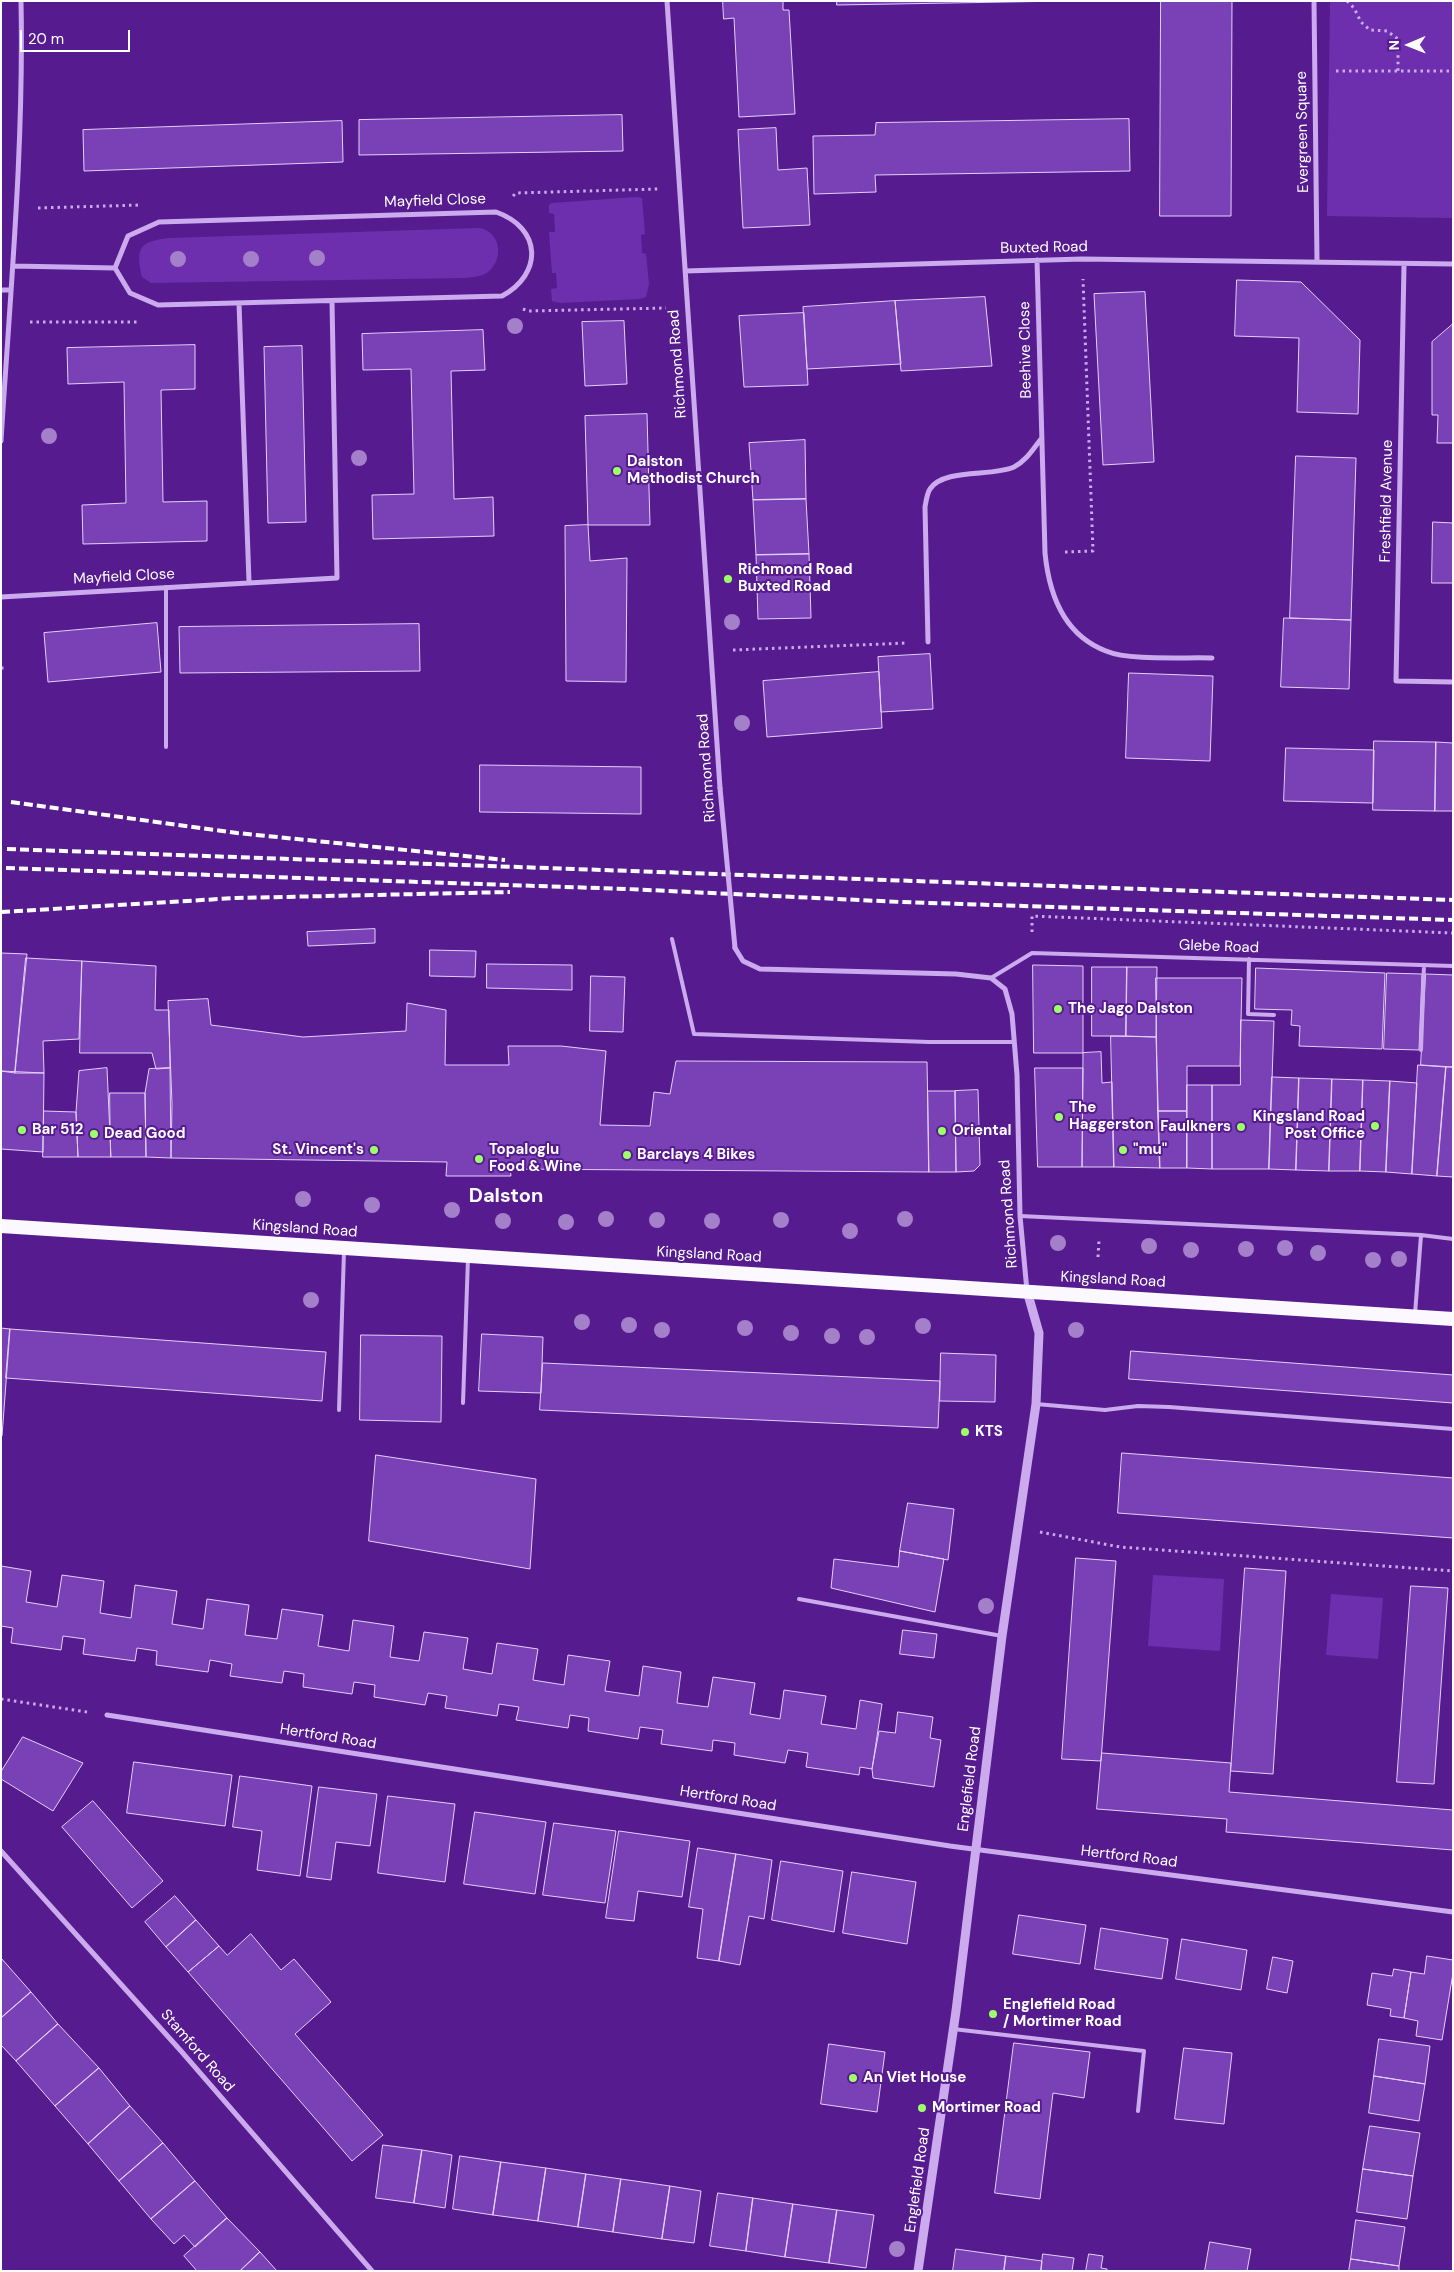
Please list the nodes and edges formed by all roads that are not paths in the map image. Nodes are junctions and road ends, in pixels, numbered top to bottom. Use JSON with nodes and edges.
{"nodes":[{"id":1,"x":21,"y":1,"type":"edge"},
{"id":2,"x":666,"y":1,"type":"edge"},
{"id":3,"x":1314,"y":1,"type":"edge"},
{"id":4,"x":1037,"y":260,"type":"junction"},
{"id":5,"x":1317,"y":262,"type":"junction"},
{"id":6,"x":1453,"y":264,"type":"edge"},
{"id":7,"x":1404,"y":265,"type":"junction"},
{"id":8,"x":12,"y":266,"type":"junction"},
{"id":9,"x":116,"y":268,"type":"junction"},
{"id":10,"x":685,"y":271,"type":"junction"},
{"id":11,"x":1,"y":290,"type":"edge"},
{"id":12,"x":11,"y":290,"type":"junction"},
{"id":13,"x":332,"y":301,"type":"junction"},
{"id":14,"x":239,"y":303,"type":"junction"},
{"id":15,"x":1041,"y":439,"type":"junction"},
{"id":16,"x":1,"y":441,"type":"edge"},
{"id":17,"x":249,"y":582,"type":"junction"},
{"id":18,"x":166,"y":587,"type":"junction"},
{"id":19,"x":1,"y":597,"type":"edge"},
{"id":20,"x":928,"y":642,"type":"road end"},
{"id":21,"x":1212,"y":658,"type":"dead end"},
{"id":22,"x":1453,"y":682,"type":"edge"},
{"id":23,"x":166,"y":747,"type":"dead end"},
{"id":24,"x":672,"y":939,"type":"dead end"},
{"id":25,"x":1249,"y":959,"type":"junction"},
{"id":26,"x":1424,"y":965,"type":"junction"},
{"id":27,"x":1453,"y":966,"type":"edge"},
{"id":28,"x":991,"y":978,"type":"junction"},
{"id":29,"x":1274,"y":1015,"type":"dead end"},
{"id":30,"x":1014,"y":1042,"type":"junction"},
{"id":31,"x":1421,"y":1050,"type":"dead end"},
{"id":32,"x":1020,"y":1216,"type":"junction"},
{"id":33,"x":1,"y":1226,"type":"edge"},
{"id":34,"x":1421,"y":1235,"type":"junction"},
{"id":35,"x":1453,"y":1239,"type":"edge"},
{"id":36,"x":344,"y":1248,"type":"junction"},
{"id":37,"x":468,"y":1256,"type":"junction"},
{"id":38,"x":1027,"y":1291,"type":"junction"},
{"id":39,"x":1415,"y":1316,"type":"junction"},
{"id":40,"x":1453,"y":1318,"type":"edge"},
{"id":41,"x":463,"y":1403,"type":"dead end"},
{"id":42,"x":1036,"y":1404,"type":"junction"},
{"id":43,"x":339,"y":1410,"type":"dead end"},
{"id":44,"x":1453,"y":1428,"type":"edge"},
{"id":45,"x":799,"y":1599,"type":"dead end"},
{"id":46,"x":1002,"y":1636,"type":"junction"},
{"id":47,"x":107,"y":1715,"type":"road end"},
{"id":48,"x":975,"y":1850,"type":"junction"},
{"id":49,"x":1,"y":1851,"type":"edge"},
{"id":50,"x":1453,"y":1912,"type":"edge"},
{"id":51,"x":953,"y":2029,"type":"junction"},
{"id":52,"x":1138,"y":2111,"type":"dead end"},
{"id":53,"x":372,"y":2271,"type":"edge"},
{"id":54,"x":918,"y":2271,"type":"edge"}],
"edges":[{"from":1,"to":8,"type":"street"},
{"from":2,"to":10,"type":"street","name":"Richmond Road"},
{"from":3,"to":5,"type":"street","name":"Evergreen Square"},
{"from":4,"to":5,"type":"street","name":"Buxted Road"},
{"from":4,"to":10,"type":"street","name":"Buxted Road"},
{"from":4,"to":15,"type":"street","name":"Beehive Close"},
{"from":5,"to":7,"type":"street","name":"Buxted Road"},
{"from":6,"to":7,"type":"street","name":"Buxted Road"},
{"from":7,"to":22,"type":"street","name":"Freshfield Avenue"},
{"from":8,"to":9,"type":"street"},
{"from":8,"to":12,"type":"street"},
{"from":9,"to":13,"type":"street","name":"Mayfield Close"},
{"from":9,"to":14,"type":"street"},
{"from":10,"to":28,"type":"street","name":"Richmond Road","bridge":true},
{"from":11,"to":12,"type":"street"},
{"from":12,"to":16,"type":"street"},
{"from":13,"to":14,"type":"street"},
{"from":13,"to":17,"type":"street","name":"Mayfield Close"},
{"from":14,"to":17,"type":"street"},
{"from":15,"to":20,"type":"street"},
{"from":15,"to":21,"type":"street","name":"Beehive Close"},
{"from":17,"to":18,"type":"street","name":"Mayfield Close"},
{"from":18,"to":19,"type":"street","name":"Mayfield Close"},
{"from":18,"to":23,"type":"lane"},
{"from":24,"to":30,"type":"lane"},
{"from":25,"to":26,"type":"lane","name":"Glebe Road"},
{"from":25,"to":28,"type":"lane","name":"Glebe Road"},
{"from":25,"to":29,"type":"lane"},
{"from":26,"to":27,"type":"lane","name":"Glebe Road"},
{"from":26,"to":31,"type":"lane"},
{"from":28,"to":30,"type":"street","name":"Richmond Road"},
{"from":30,"to":32,"type":"street","name":"Richmond Road"},
{"from":32,"to":34,"type":"lane"},
{"from":32,"to":38,"type":"street","name":"Richmond Road"},
{"from":33,"to":36,"type":"highway","name":"Kingsland Road"},
{"from":34,"to":35,"type":"lane"},
{"from":34,"to":39,"type":"lane"},
{"from":36,"to":37,"type":"highway","name":"Kingsland Road"},
{"from":36,"to":43,"type":"lane"},
{"from":37,"to":38,"type":"highway","name":"Kingsland Road"},
{"from":37,"to":41,"type":"lane"},
{"from":38,"to":39,"type":"highway","name":"Kingsland Road"},
{"from":38,"to":42,"type":"street","name":"Englefield Road"},
{"from":39,"to":40,"type":"highway","name":"Kingsland Road"},
{"from":42,"to":44,"type":"lane"},
{"from":42,"to":46,"type":"street","name":"Englefield Road"},
{"from":45,"to":46,"type":"lane"},
{"from":46,"to":48,"type":"street","name":"Englefield Road"},
{"from":47,"to":48,"type":"street","name":"Hertford Road"},
{"from":48,"to":50,"type":"street","name":"Hertford Road"},
{"from":48,"to":51,"type":"street","name":"Englefield Road"},
{"from":49,"to":53,"type":"street","name":"Stamford Road"},
{"from":51,"to":52,"type":"lane"},
{"from":51,"to":54,"type":"street","name":"Englefield Road"}]}
